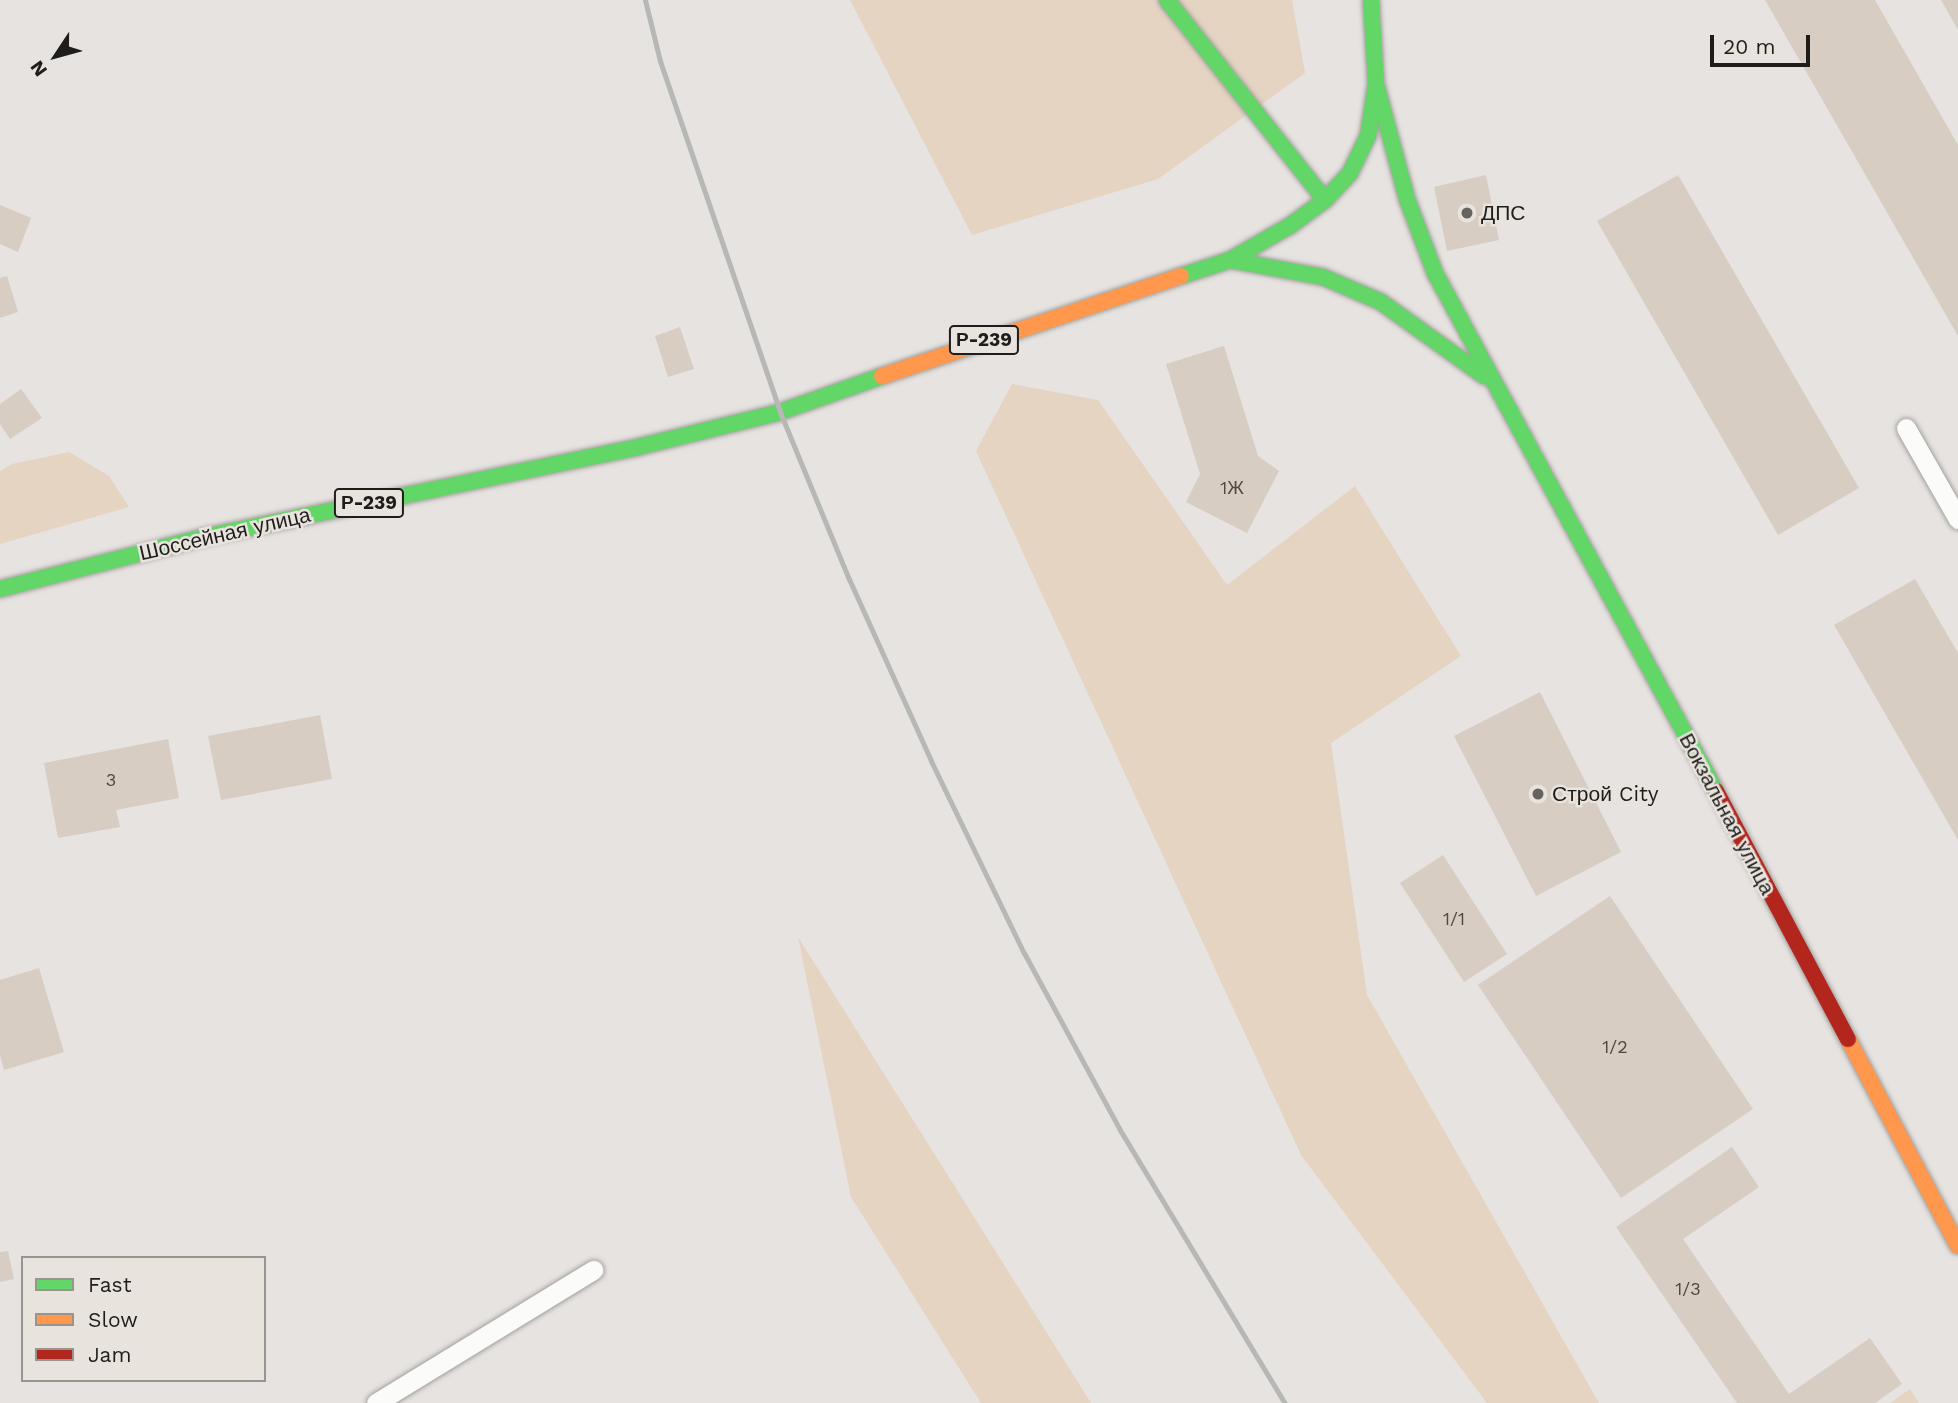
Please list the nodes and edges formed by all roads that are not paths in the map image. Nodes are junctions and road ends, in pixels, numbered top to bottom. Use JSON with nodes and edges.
{"nodes":[{"id":1,"x":1167,"y":0,"type":"edge"},
{"id":2,"x":1371,"y":0,"type":"edge"},
{"id":3,"x":1376,"y":84,"type":"junction"},
{"id":4,"x":1325,"y":200,"type":"junction"},
{"id":5,"x":1230,"y":260,"type":"junction"},
{"id":6,"x":1494,"y":383,"type":"junction"},
{"id":7,"x":1906,"y":428,"type":"dead end"},
{"id":8,"x":1958,"y":519,"type":"edge"},
{"id":9,"x":0,"y":589,"type":"edge"},
{"id":10,"x":1958,"y":1247,"type":"edge"},
{"id":11,"x":593,"y":1270,"type":"dead end"},
{"id":12,"x":376,"y":1403,"type":"edge"}],
"edges":[{"from":1,"to":4,"type":"main road"},
{"from":2,"to":3,"type":"main road","number":"Р-239"},
{"from":3,"to":4,"type":"main road","number":"Р-239"},
{"from":3,"to":6,"type":"main road","name":"Вокзальная улица"},
{"from":4,"to":5,"type":"main road","number":"Р-239"},
{"from":5,"to":6,"type":"main road"},
{"from":5,"to":9,"type":"main road","name":"Шоссейная улица","number":"Р-239"},
{"from":6,"to":10,"type":"main road","name":"Вокзальная улица"},
{"from":7,"to":8,"type":"lane"},
{"from":11,"to":12,"type":"lane"}]}
